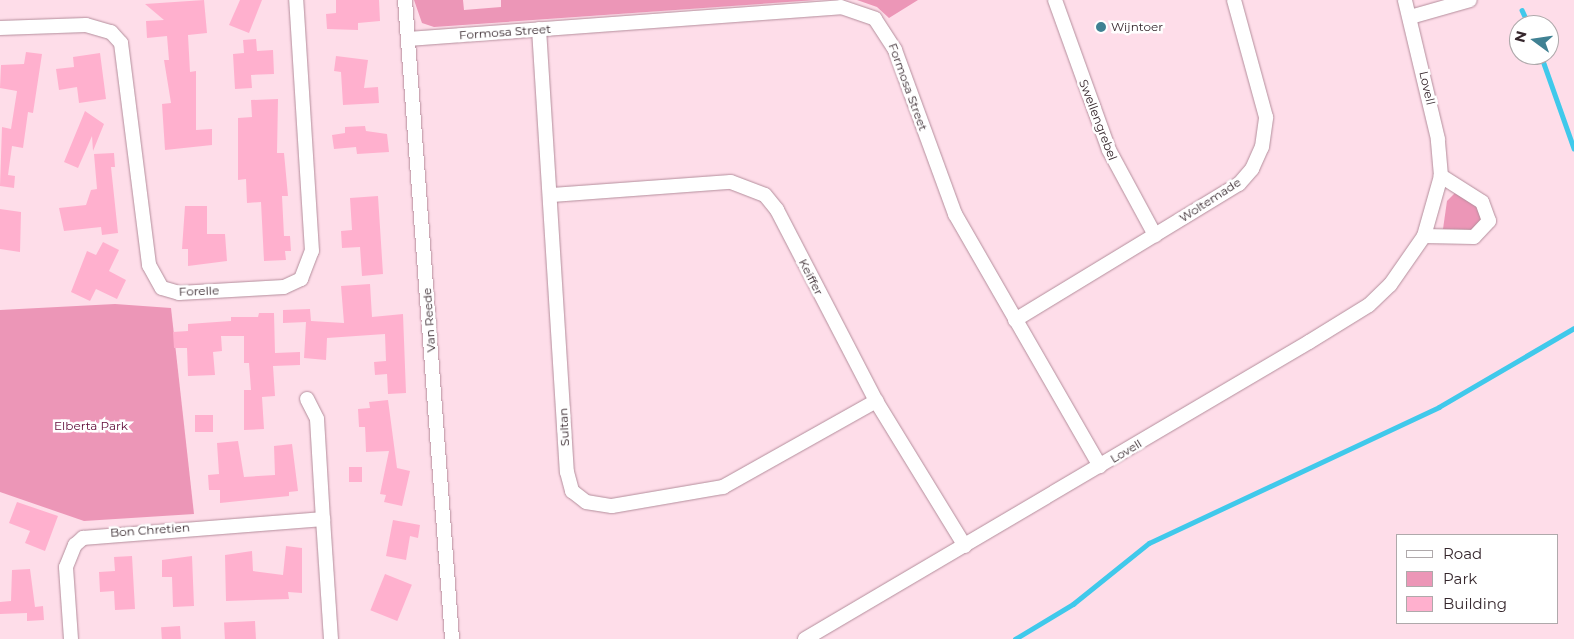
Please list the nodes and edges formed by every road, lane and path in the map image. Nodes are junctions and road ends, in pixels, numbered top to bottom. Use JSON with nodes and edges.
{"nodes":[{"id":1,"x":296,"y":0,"type":"edge"},
{"id":2,"x":406,"y":0,"type":"edge"},
{"id":3,"x":1055,"y":0,"type":"edge"},
{"id":4,"x":1234,"y":0,"type":"edge"},
{"id":5,"x":1405,"y":0,"type":"edge"},
{"id":6,"x":1470,"y":0,"type":"edge"},
{"id":7,"x":1410,"y":17,"type":"junction"},
{"id":8,"x":0,"y":28,"type":"edge"},
{"id":9,"x":539,"y":29,"type":"junction"},
{"id":10,"x":408,"y":39,"type":"junction"},
{"id":11,"x":1441,"y":176,"type":"junction"},
{"id":12,"x":552,"y":195,"type":"junction"},
{"id":13,"x":1155,"y":235,"type":"junction"},
{"id":14,"x":1424,"y":236,"type":"junction"},
{"id":15,"x":1015,"y":320,"type":"junction"},
{"id":16,"x":307,"y":399,"type":"dead end"},
{"id":17,"x":876,"y":401,"type":"junction"},
{"id":18,"x":1100,"y":466,"type":"junction"},
{"id":19,"x":323,"y":519,"type":"junction"},
{"id":20,"x":965,"y":546,"type":"junction"},
{"id":21,"x":71,"y":639,"type":"edge"},
{"id":22,"x":331,"y":639,"type":"edge"},
{"id":23,"x":452,"y":639,"type":"edge"},
{"id":24,"x":805,"y":639,"type":"edge"}],
"edges":[{"from":1,"to":8,"type":"street","name":"Forelle"},
{"from":2,"to":10,"type":"street","name":"Van Reede"},
{"from":3,"to":13,"type":"street","name":"Swellengrebel"},
{"from":4,"to":13,"type":"street","name":"Woltemade"},
{"from":5,"to":7,"type":"street","name":"Lovell"},
{"from":6,"to":7,"type":"street"},
{"from":7,"to":11,"type":"street","name":"Lovell"},
{"from":9,"to":10,"type":"street","name":"Formosa Street"},
{"from":9,"to":12,"type":"street","name":"Sultan"},
{"from":9,"to":15,"type":"street","name":"Formosa Street"},
{"from":10,"to":23,"type":"street","name":"Van Reede"},
{"from":11,"to":14,"type":"street","name":"Lovell"},
{"from":11,"to":14,"type":"street"},
{"from":12,"to":17,"type":"street","name":"Keiffer"},
{"from":12,"to":17,"type":"street","name":"Sultan"},
{"from":13,"to":15,"type":"street","name":"Woltemade"},
{"from":14,"to":18,"type":"street","name":"Lovell"},
{"from":15,"to":18,"type":"street","name":"Formosa Street"},
{"from":16,"to":19,"type":"street"},
{"from":17,"to":20,"type":"street","name":"Keiffer"},
{"from":18,"to":20,"type":"street","name":"Lovell"},
{"from":19,"to":21,"type":"street","name":"Bon Chretien"},
{"from":19,"to":22,"type":"street"},
{"from":20,"to":24,"type":"street","name":"Lovell"}]}
